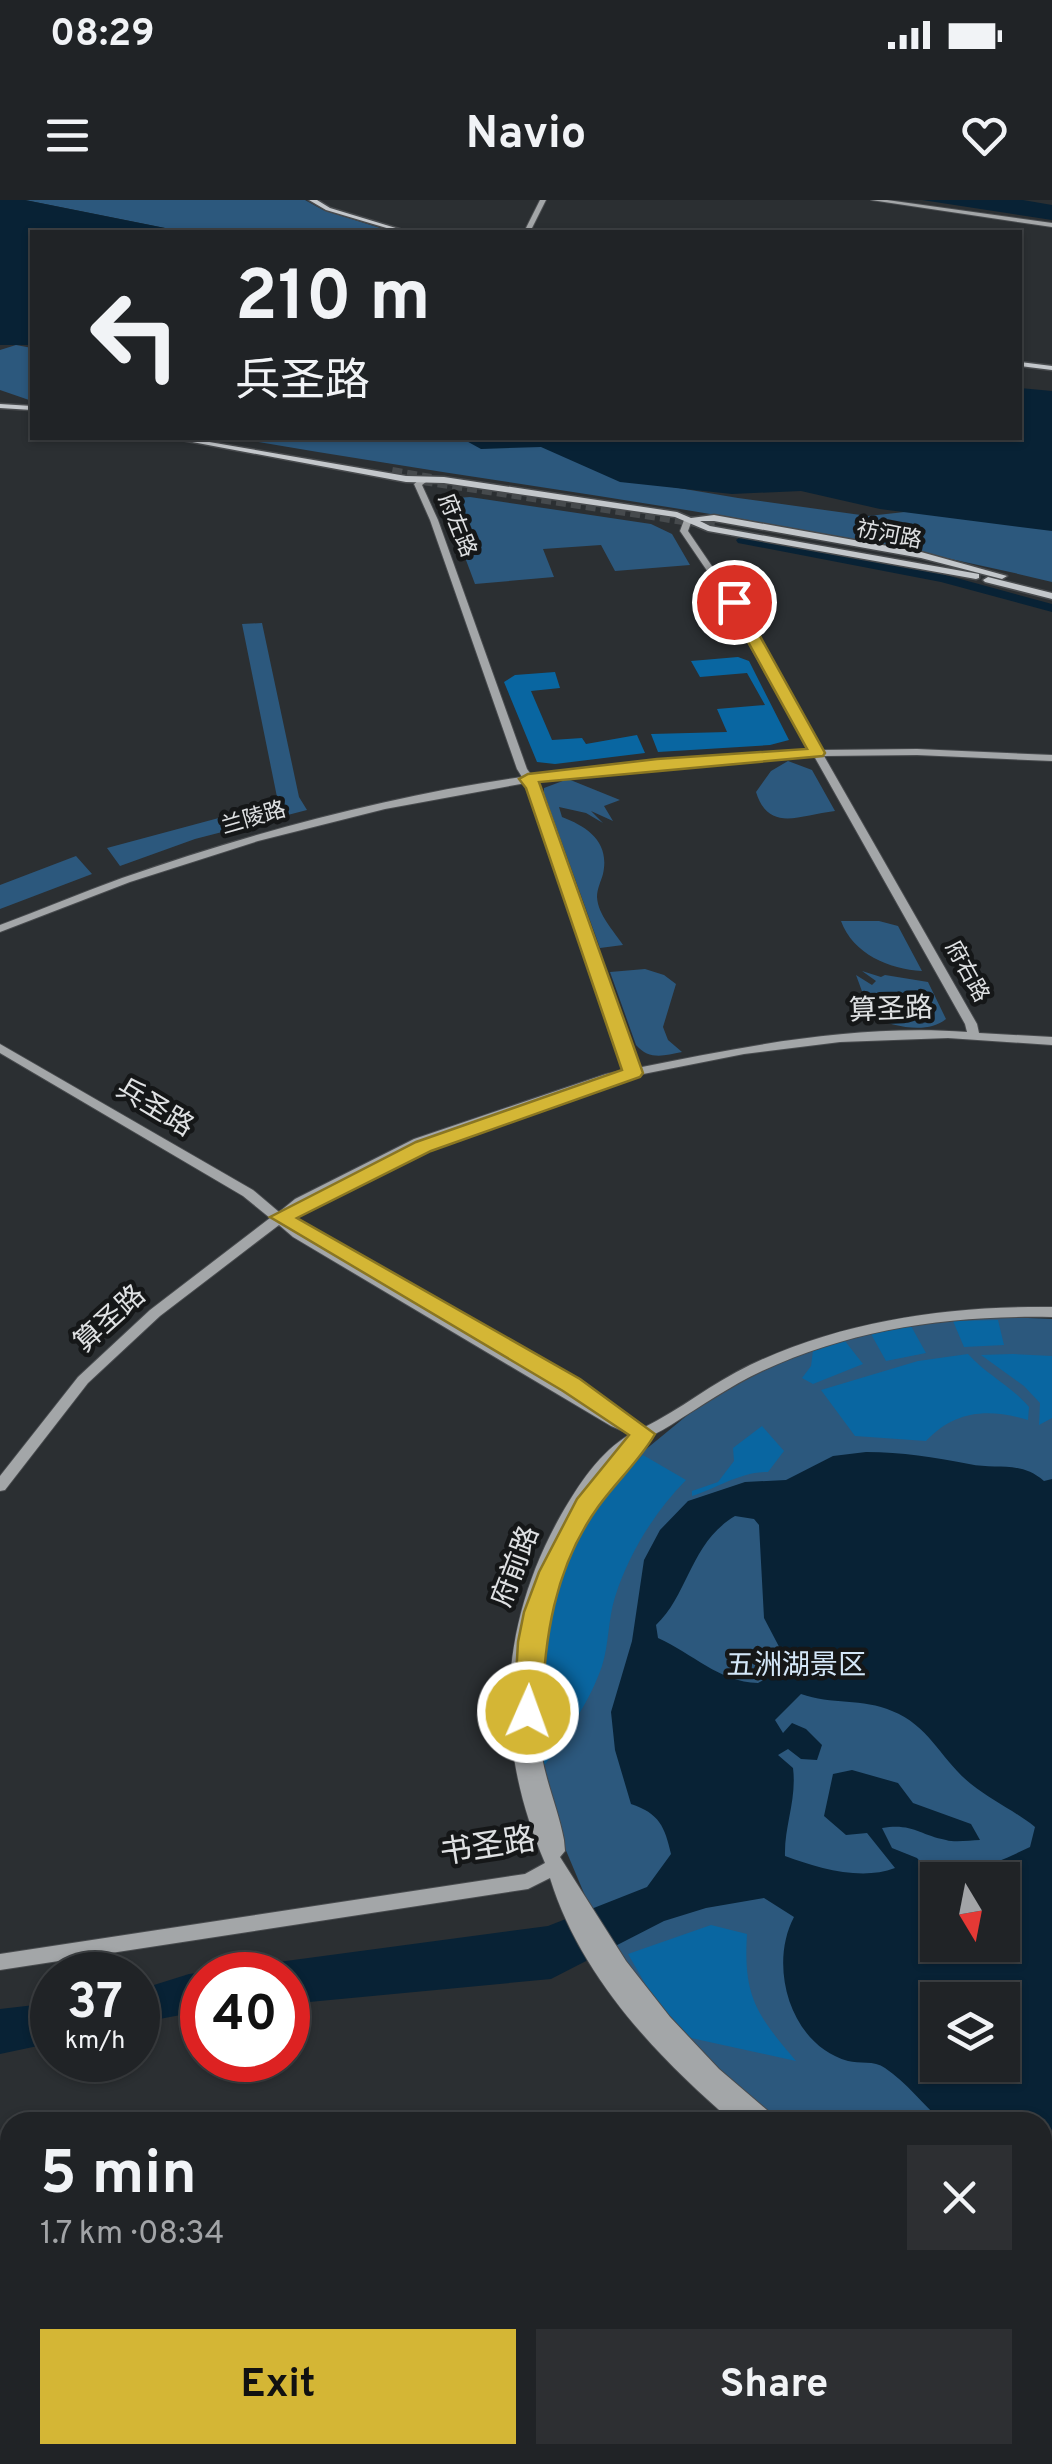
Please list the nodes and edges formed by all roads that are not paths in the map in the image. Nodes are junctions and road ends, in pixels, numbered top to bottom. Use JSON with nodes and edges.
{"nodes":[{"id":1,"x":312,"y":200,"type":"edge"},
{"id":2,"x":320,"y":200,"type":"edge"},
{"id":3,"x":542,"y":200,"type":"edge"},
{"id":4,"x":874,"y":200,"type":"edge"},
{"id":5,"x":1052,"y":225,"type":"edge"},
{"id":6,"x":402,"y":230,"type":"edge"},
{"id":7,"x":403,"y":230,"type":"edge"},
{"id":8,"x":528,"y":230,"type":"edge"},
{"id":9,"x":1022,"y":362,"type":"edge"},
{"id":10,"x":1052,"y":366,"type":"edge"},
{"id":11,"x":0,"y":396,"type":"edge"},
{"id":12,"x":0,"y":407,"type":"edge"},
{"id":13,"x":30,"y":410,"type":"edge"},
{"id":14,"x":188,"y":440,"type":"edge"},
{"id":15,"x":198,"y":440,"type":"edge"},
{"id":16,"x":211,"y":440,"type":"edge"},
{"id":17,"x":220,"y":440,"type":"edge"},
{"id":18,"x":393,"y":474,"type":"junction"},
{"id":19,"x":426,"y":480,"type":"junction"},
{"id":20,"x":688,"y":520,"type":"junction"},
{"id":21,"x":976,"y":576,"type":"junction"},
{"id":22,"x":1002,"y":576,"type":"junction"},
{"id":23,"x":1052,"y":593,"type":"edge"},
{"id":24,"x":817,"y":753,"type":"junction"},
{"id":25,"x":1052,"y":757,"type":"edge"},
{"id":26,"x":528,"y":779,"type":"junction"},
{"id":27,"x":0,"y":926,"type":"edge"},
{"id":28,"x":974,"y":1036,"type":"junction"},
{"id":29,"x":1052,"y":1038,"type":"edge"},
{"id":30,"x":0,"y":1052,"type":"edge"},
{"id":31,"x":633,"y":1073,"type":"junction"},
{"id":32,"x":280,"y":1217,"type":"junction"},
{"id":33,"x":1052,"y":1309,"type":"edge"},
{"id":34,"x":644,"y":1434,"type":"junction"},
{"id":35,"x":0,"y":1469,"type":"edge"},
{"id":36,"x":0,"y":1486,"type":"edge"},
{"id":37,"x":556,"y":1866,"type":"junction"},
{"id":38,"x":0,"y":1953,"type":"edge"},
{"id":39,"x":0,"y":1962,"type":"edge"},
{"id":40,"x":621,"y":1981,"type":"junction"},
{"id":41,"x":736,"y":2112,"type":"edge"},
{"id":42,"x":756,"y":2112,"type":"edge"}],
"edges":[{"from":1,"to":7,"type":"main road"},
{"from":2,"to":6,"type":"main road"},
{"from":3,"to":8,"type":"street"},
{"from":4,"to":5,"type":"street"},
{"from":9,"to":10,"type":"main road"},
{"from":11,"to":13,"type":"main road"},
{"from":12,"to":13,"type":"main road"},
{"from":14,"to":18,"type":"main road"},
{"from":15,"to":18,"type":"main road"},
{"from":16,"to":18,"type":"main road"},
{"from":17,"to":18,"type":"main road"},
{"from":18,"to":19,"type":"main road"},
{"from":19,"to":20,"type":"main road"},
{"from":19,"to":26,"type":"street","name":"府左路"},
{"from":20,"to":21,"type":"main road"},
{"from":20,"to":22,"type":"main road"},
{"from":20,"to":24,"type":"street","name":"府右路"},
{"from":21,"to":22,"type":"main road","name":"祊河路"},
{"from":21,"to":23,"type":"main road","name":"祊河路"},
{"from":22,"to":23,"type":"main road","name":"祊河路"},
{"from":24,"to":25,"type":"street","name":"兰陵路"},
{"from":24,"to":26,"type":"street","name":"兰陵路"},
{"from":24,"to":28,"type":"street","name":"府右路"},
{"from":26,"to":27,"type":"street","name":"兰陵路"},
{"from":26,"to":31,"type":"street","name":"府左路"},
{"from":28,"to":29,"type":"main road","name":"算圣路"},
{"from":28,"to":31,"type":"street","name":"算圣路"},
{"from":30,"to":32,"type":"street","name":"兵圣路"},
{"from":31,"to":32,"type":"street","name":"算圣路"},
{"from":32,"to":34,"type":"street","name":"兵圣路"},
{"from":32,"to":35,"type":"street","name":"算圣路"},
{"from":32,"to":36,"type":"street","name":"算圣路"},
{"from":33,"to":34,"type":"street","name":"府前路"},
{"from":34,"to":37,"type":"street","name":"府前路"},
{"from":37,"to":38,"type":"street","name":"书圣路"},
{"from":37,"to":39,"type":"street","name":"书圣路"},
{"from":37,"to":40,"type":"street","name":"府前路"},
{"from":40,"to":41,"type":"street","name":"府前路"},
{"from":40,"to":42,"type":"street","name":"府前路"}]}
